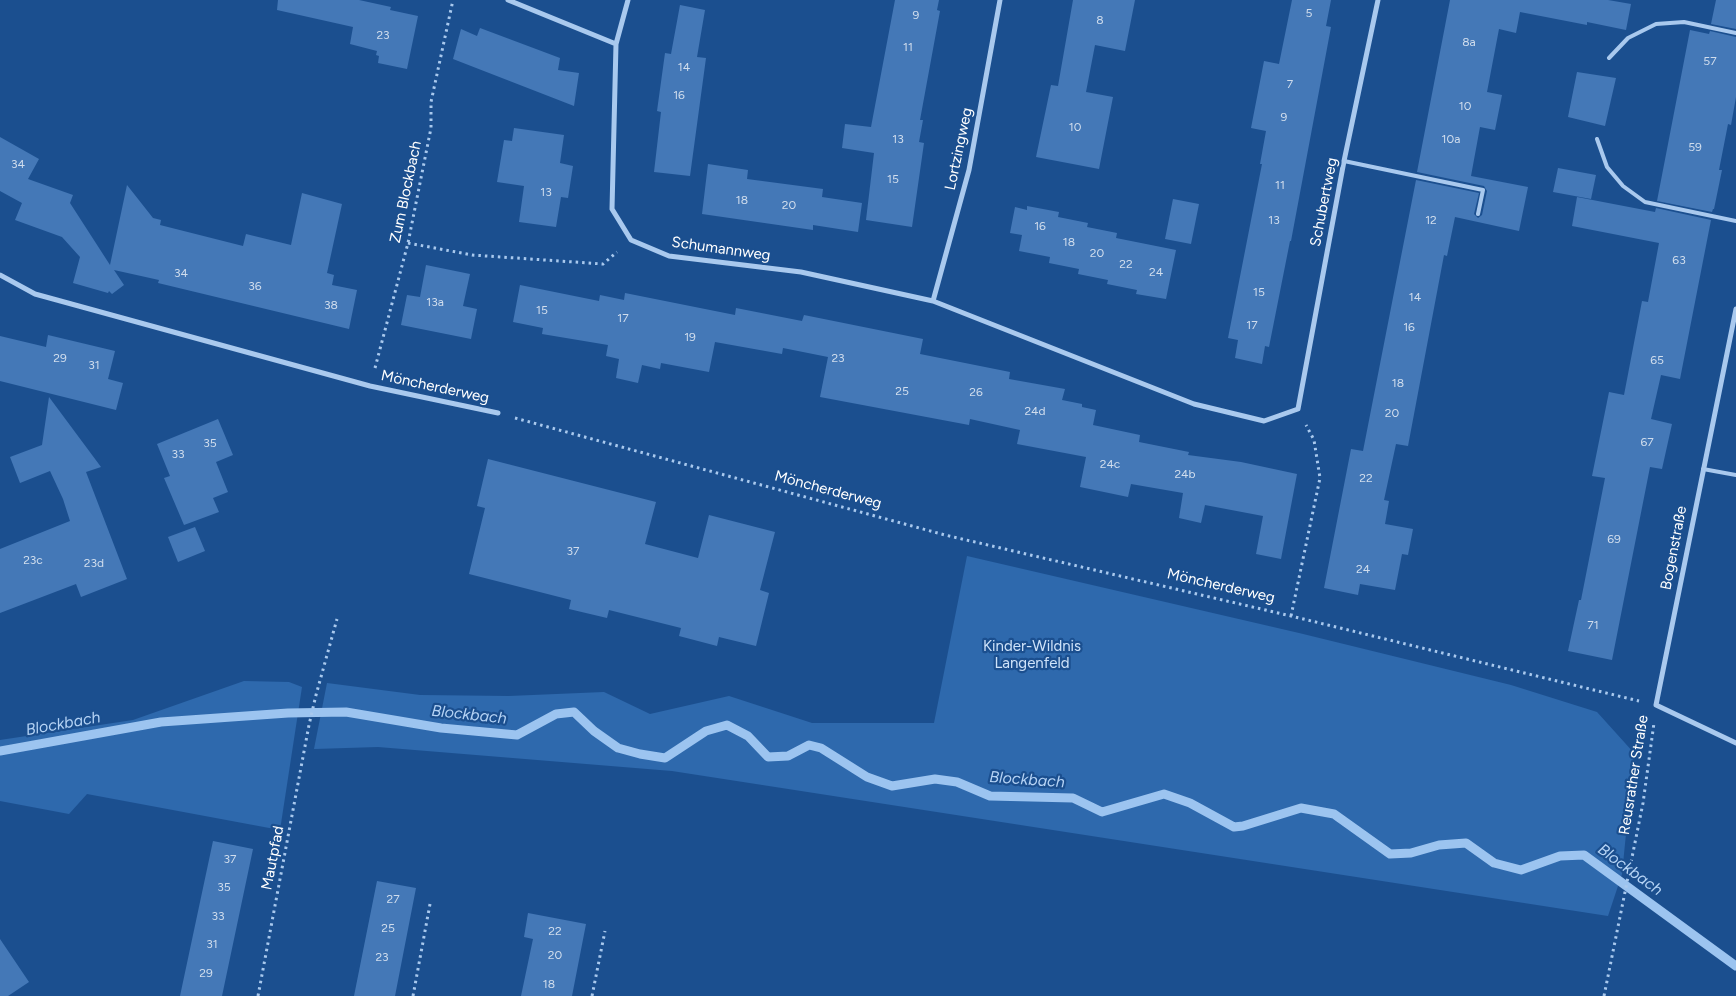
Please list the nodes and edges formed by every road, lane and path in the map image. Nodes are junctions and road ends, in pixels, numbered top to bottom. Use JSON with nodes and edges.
{"nodes":[{"id":1,"x":453,"y":0,"type":"edge"},
{"id":2,"x":508,"y":0,"type":"edge"},
{"id":3,"x":628,"y":0,"type":"edge"},
{"id":4,"x":1000,"y":0,"type":"edge"},
{"id":5,"x":1378,"y":0,"type":"edge"},
{"id":6,"x":1736,"y":34,"type":"edge"},
{"id":7,"x":616,"y":44,"type":"junction"},
{"id":8,"x":1609,"y":58,"type":"dead end"},
{"id":9,"x":1597,"y":139,"type":"dead end"},
{"id":10,"x":1344,"y":161,"type":"junction"},
{"id":11,"x":1478,"y":214,"type":"dead end"},
{"id":12,"x":1736,"y":221,"type":"edge"},
{"id":13,"x":631,"y":240,"type":"junction"},
{"id":14,"x":408,"y":243,"type":"junction"},
{"id":15,"x":0,"y":275,"type":"edge"},
{"id":16,"x":934,"y":301,"type":"junction"},
{"id":17,"x":1736,"y":309,"type":"edge"},
{"id":18,"x":370,"y":386,"type":"junction"},
{"id":19,"x":1298,"y":409,"type":"junction"},
{"id":20,"x":498,"y":413,"type":"joint"},
{"id":21,"x":1703,"y":469,"type":"junction"},
{"id":22,"x":1736,"y":475,"type":"edge"},
{"id":23,"x":1291,"y":616,"type":"junction"},
{"id":24,"x":337,"y":618,"type":"dead end"},
{"id":25,"x":1656,"y":705,"type":"junction"},
{"id":26,"x":1736,"y":742,"type":"edge"},
{"id":27,"x":430,"y":904,"type":"dead end"},
{"id":28,"x":605,"y":931,"type":"dead end"},
{"id":29,"x":258,"y":996,"type":"edge"},
{"id":30,"x":413,"y":996,"type":"edge"},
{"id":31,"x":592,"y":996,"type":"edge"},
{"id":32,"x":1604,"y":996,"type":"edge"}],
"edges":[{"from":1,"to":14,"type":"path","name":"Zum Blockbach"},
{"from":2,"to":7,"type":"street"},
{"from":3,"to":7,"type":"street"},
{"from":4,"to":16,"type":"street","name":"Lortzingweg"},
{"from":5,"to":10,"type":"street","name":"Schubertweg"},
{"from":6,"to":8,"type":"lane"},
{"from":7,"to":13,"type":"street"},
{"from":9,"to":12,"type":"lane"},
{"from":10,"to":11,"type":"lane"},
{"from":10,"to":19,"type":"street","name":"Schubertweg"},
{"from":13,"to":14,"type":"path"},
{"from":13,"to":16,"type":"street","name":"Schumannweg"},
{"from":14,"to":18,"type":"path","name":"Zum Blockbach"},
{"from":15,"to":18,"type":"street","name":"Möncherderweg"},
{"from":16,"to":19,"type":"street"},
{"from":17,"to":21,"type":"street","name":"Bogenstraße"},
{"from":18,"to":20,"type":"street","name":"Möncherderweg"},
{"from":19,"to":23,"type":"path"},
{"from":20,"to":23,"type":"path","name":"Möncherderweg"},
{"from":21,"to":22,"type":"lane"},
{"from":21,"to":25,"type":"street","name":"Bogenstraße"},
{"from":23,"to":25,"type":"path","name":"Möncherderweg"},
{"from":24,"to":29,"type":"path","name":"Mautpfad"},
{"from":25,"to":26,"type":"street"},
{"from":25,"to":32,"type":"path","name":"Reusrather Straße"},
{"from":27,"to":30,"type":"path"},
{"from":28,"to":31,"type":"path"}]}
